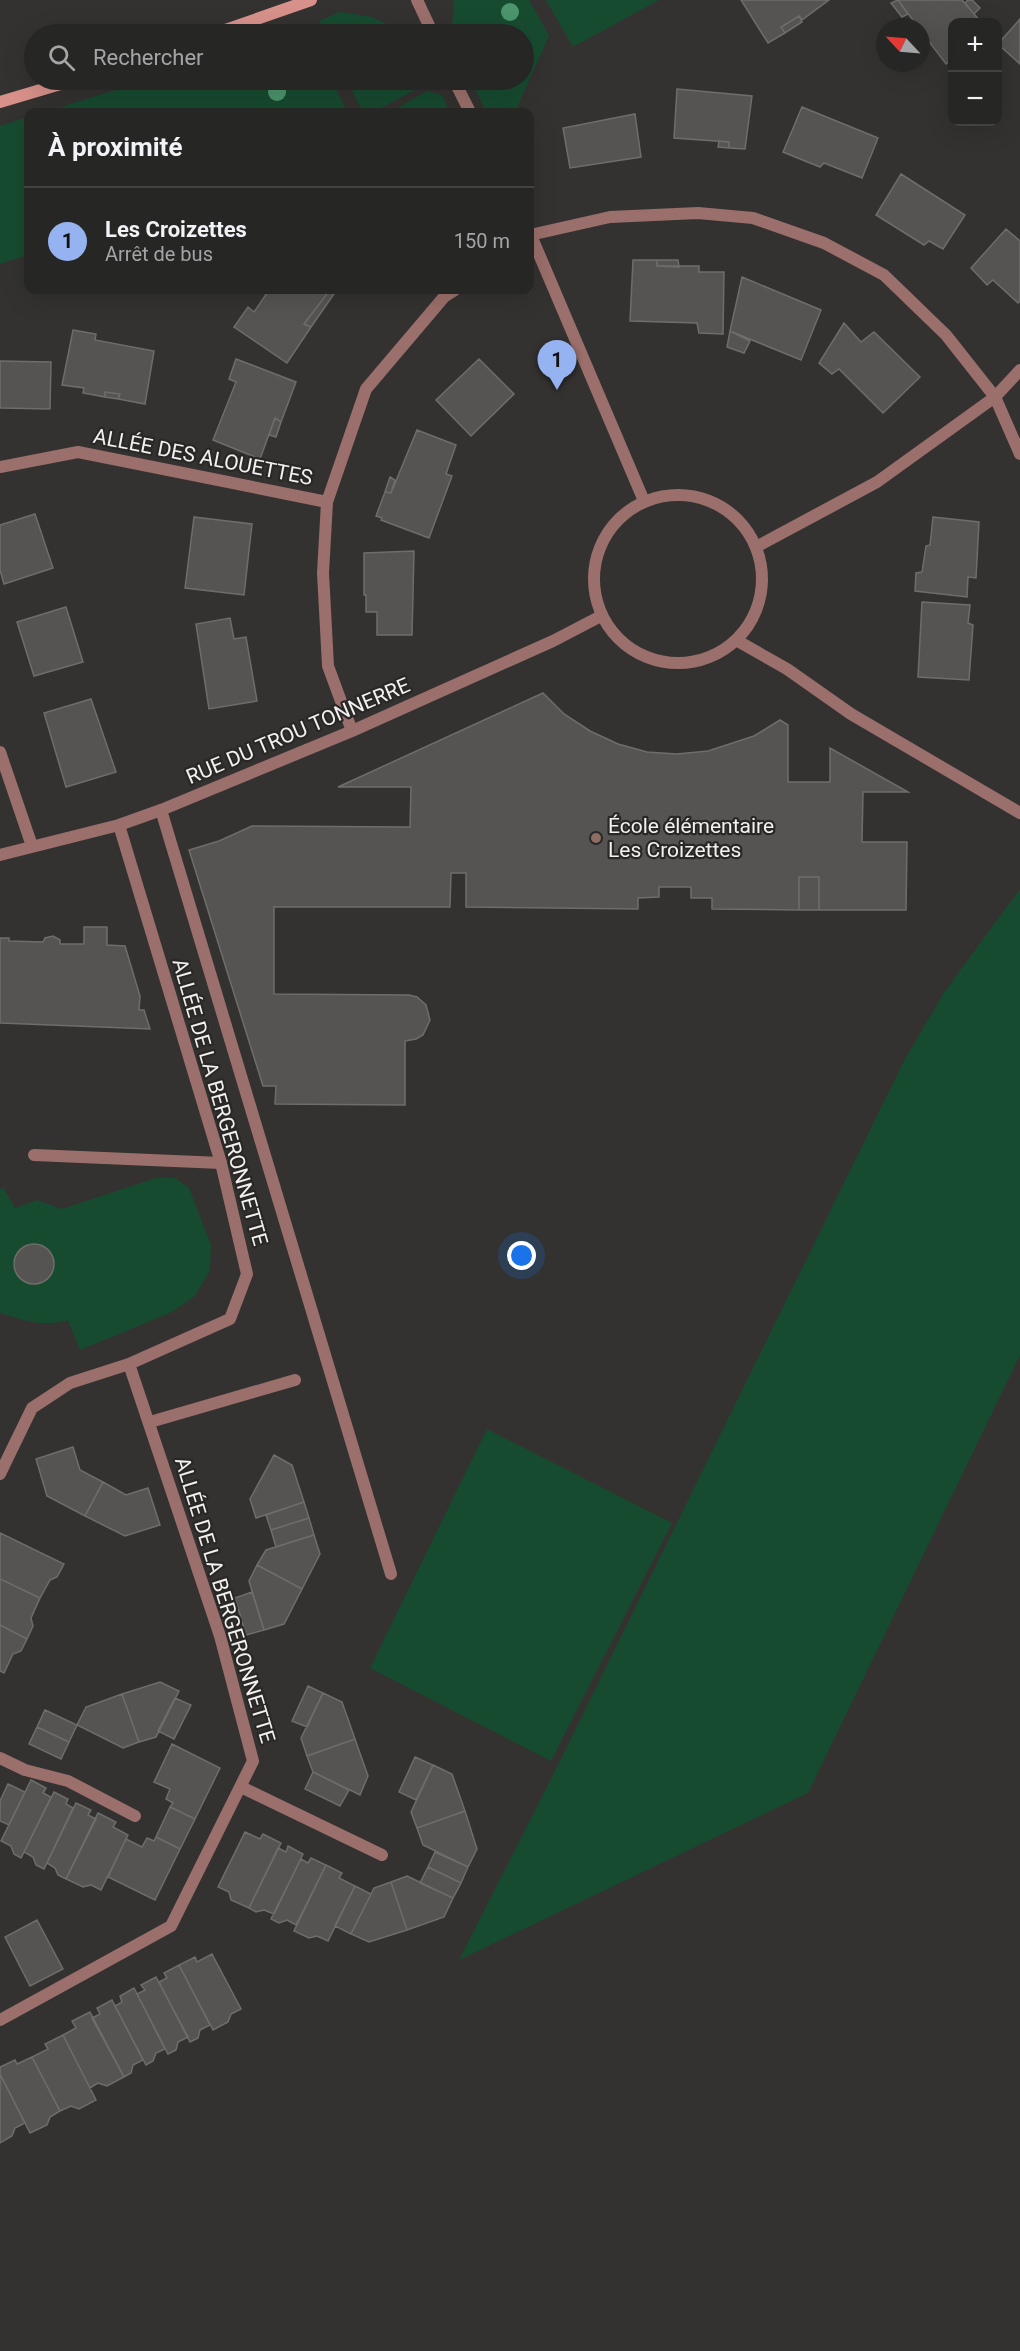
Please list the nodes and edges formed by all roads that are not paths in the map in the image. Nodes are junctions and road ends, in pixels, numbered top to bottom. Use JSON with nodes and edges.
{"nodes":[{"id":1,"x":311,"y":0,"type":"edge"},
{"id":2,"x":417,"y":0,"type":"edge"},
{"id":3,"x":243,"y":24,"type":"edge"},
{"id":4,"x":428,"y":24,"type":"edge"},
{"id":5,"x":40,"y":90,"type":"edge"},
{"id":6,"x":459,"y":90,"type":"edge"},
{"id":7,"x":0,"y":102,"type":"edge"},
{"id":8,"x":468,"y":108,"type":"edge"},
{"id":9,"x":534,"y":233,"type":"edge"},
{"id":10,"x":534,"y":243,"type":"edge"},
{"id":11,"x":449,"y":294,"type":"edge"},
{"id":12,"x":1020,"y":370,"type":"edge"},
{"id":13,"x":995,"y":397,"type":"junction"},
{"id":14,"x":1020,"y":454,"type":"edge"},
{"id":15,"x":0,"y":466,"type":"edge"},
{"id":16,"x":644,"y":501,"type":"junction"},
{"id":17,"x":327,"y":502,"type":"junction"},
{"id":18,"x":756,"y":547,"type":"junction"},
{"id":19,"x":601,"y":616,"type":"junction"},
{"id":20,"x":736,"y":640,"type":"junction"},
{"id":21,"x":352,"y":731,"type":"junction"},
{"id":22,"x":0,"y":752,"type":"edge"},
{"id":23,"x":161,"y":810,"type":"junction"},
{"id":24,"x":1020,"y":813,"type":"edge"},
{"id":25,"x":119,"y":825,"type":"junction"},
{"id":26,"x":32,"y":846,"type":"junction"},
{"id":27,"x":0,"y":855,"type":"edge"},
{"id":28,"x":34,"y":1155,"type":"dead end"},
{"id":29,"x":221,"y":1163,"type":"junction"},
{"id":30,"x":129,"y":1364,"type":"junction"},
{"id":31,"x":295,"y":1380,"type":"dead end"},
{"id":32,"x":150,"y":1422,"type":"junction"},
{"id":33,"x":0,"y":1474,"type":"edge"},
{"id":34,"x":391,"y":1574,"type":"dead end"},
{"id":35,"x":0,"y":1758,"type":"edge"},
{"id":36,"x":241,"y":1786,"type":"junction"},
{"id":37,"x":135,"y":1816,"type":"dead end"},
{"id":38,"x":382,"y":1855,"type":"dead end"},
{"id":39,"x":0,"y":2020,"type":"edge"}],
"edges":[{"from":1,"to":3,"type":"street"},
{"from":2,"to":4,"type":"street"},
{"from":5,"to":7,"type":"street"},
{"from":6,"to":8,"type":"street"},
{"from":9,"to":13,"type":"street"},
{"from":10,"to":16,"type":"street"},
{"from":11,"to":17,"type":"street","name":"ALLÉE DES ALOUETTES"},
{"from":12,"to":13,"type":"street"},
{"from":13,"to":14,"type":"street"},
{"from":13,"to":18,"type":"street"},
{"from":15,"to":17,"type":"street","name":"ALLÉE DES ALOUETTES"},
{"from":16,"to":18,"type":"street"},
{"from":16,"to":19,"type":"street"},
{"from":17,"to":21,"type":"street","name":"ALLÉE DES ALOUETTES"},
{"from":18,"to":20,"type":"street"},
{"from":19,"to":20,"type":"street"},
{"from":19,"to":21,"type":"street","name":"RUE DU TROU TONNERRE"},
{"from":20,"to":24,"type":"street"},
{"from":21,"to":23,"type":"street","name":"RUE DU TROU TONNERRE"},
{"from":22,"to":26,"type":"street"},
{"from":23,"to":25,"type":"street","name":"RUE DU TROU TONNERRE"},
{"from":23,"to":34,"type":"street"},
{"from":25,"to":26,"type":"street","name":"RUE DU TROU TONNERRE"},
{"from":25,"to":29,"type":"street","name":"ALLÉE DE LA BERGERONNETTE"},
{"from":26,"to":27,"type":"street","name":"RUE DU TROU TONNERRE"},
{"from":28,"to":29,"type":"street"},
{"from":29,"to":30,"type":"street","name":"ALLÉE DE LA BERGERONNETTE"},
{"from":30,"to":32,"type":"street","name":"ALLÉE DE LA BERGERONNETTE"},
{"from":30,"to":33,"type":"street","name":"ALLÉE DE LA BERGERONNETTE"},
{"from":31,"to":32,"type":"street"},
{"from":32,"to":36,"type":"street","name":"ALLÉE DE LA BERGERONNETTE"},
{"from":35,"to":37,"type":"street"},
{"from":36,"to":38,"type":"street"},
{"from":36,"to":39,"type":"street","name":"ALLÉE DE LA BERGERONNETTE"}]}
